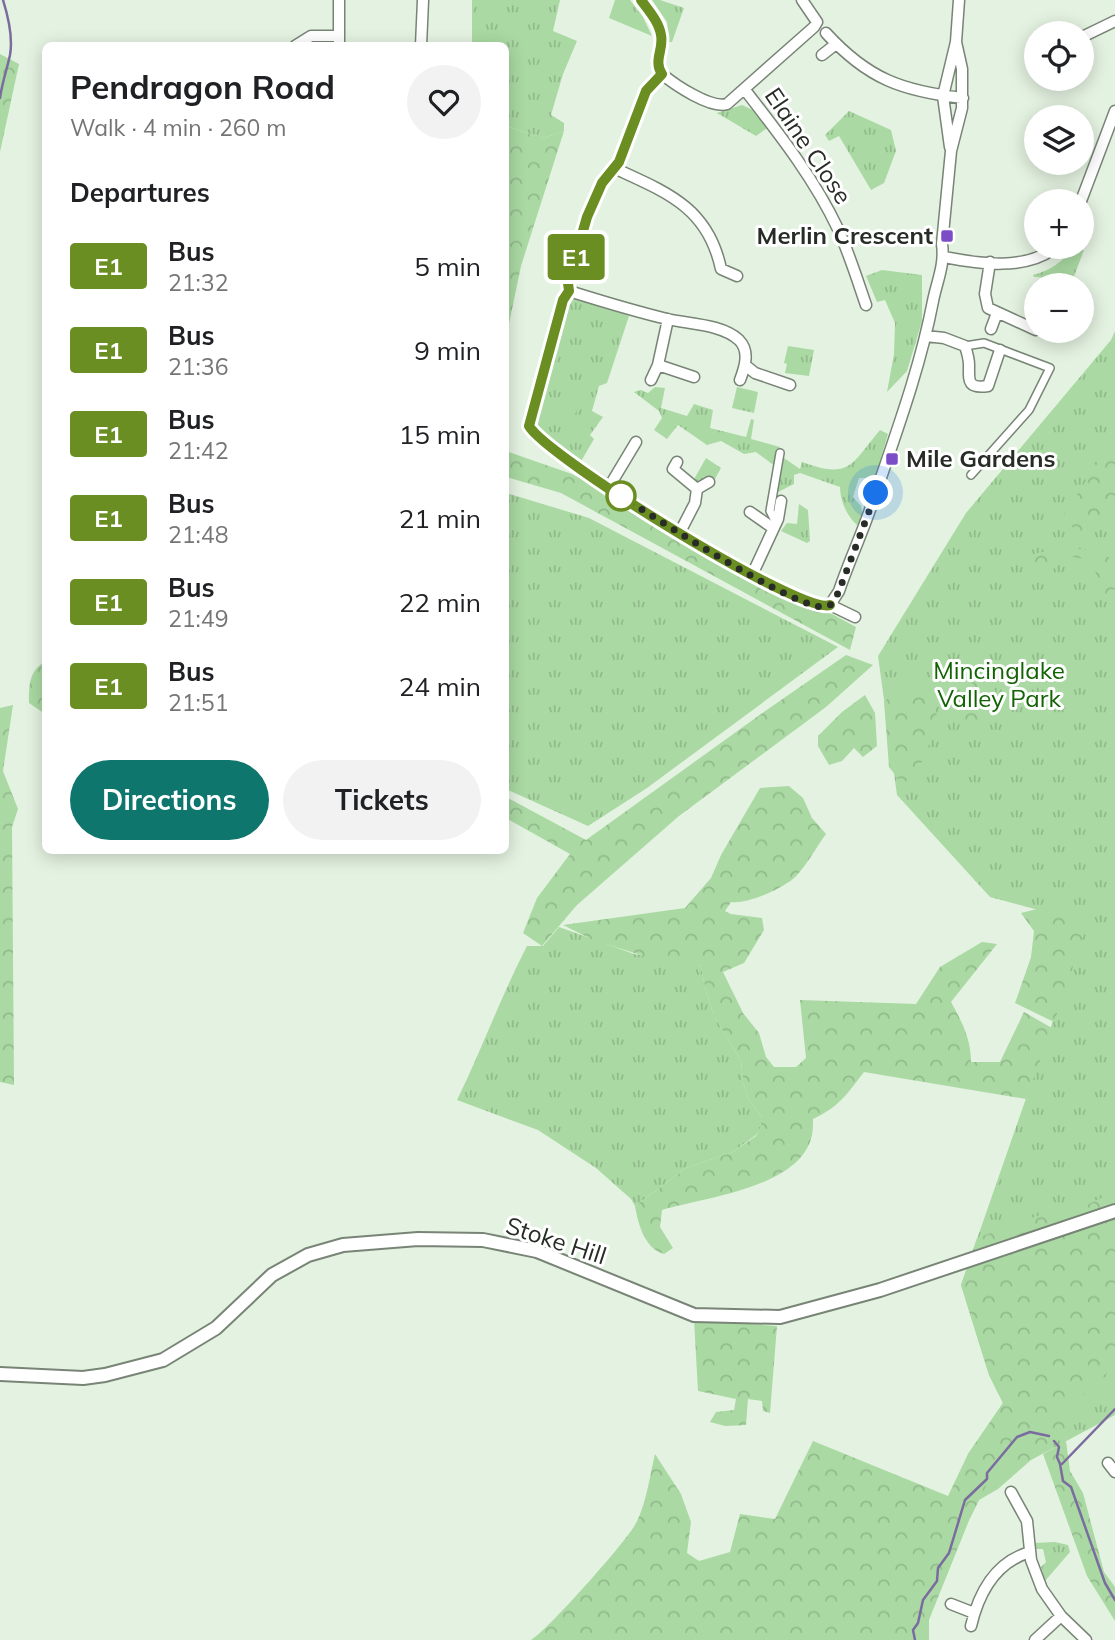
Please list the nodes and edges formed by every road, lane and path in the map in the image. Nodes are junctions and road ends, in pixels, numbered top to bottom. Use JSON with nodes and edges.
{"nodes":[{"id":1,"x":339,"y":0,"type":"edge"},
{"id":2,"x":423,"y":0,"type":"edge"},
{"id":3,"x":641,"y":0,"type":"edge"},
{"id":4,"x":802,"y":0,"type":"edge"},
{"id":5,"x":959,"y":0,"type":"edge"},
{"id":6,"x":1115,"y":21,"type":"edge"},
{"id":7,"x":1094,"y":31,"type":"edge"},
{"id":8,"x":826,"y":33,"type":"dead end"},
{"id":9,"x":339,"y":41,"type":"edge"},
{"id":10,"x":300,"y":42,"type":"edge"},
{"id":11,"x":421,"y":42,"type":"edge"},
{"id":12,"x":956,"y":42,"type":"junction"},
{"id":13,"x":836,"y":44,"type":"junction"},
{"id":14,"x":822,"y":55,"type":"dead end"},
{"id":15,"x":662,"y":74,"type":"junction"},
{"id":16,"x":745,"y":90,"type":"junction"},
{"id":17,"x":943,"y":96,"type":"junction"},
{"id":18,"x":963,"y":98,"type":"junction"},
{"id":19,"x":1115,"y":111,"type":"edge"},
{"id":20,"x":951,"y":150,"type":"junction"},
{"id":21,"x":614,"y":168,"type":"junction"},
{"id":22,"x":1086,"y":189,"type":"edge"},
{"id":23,"x":944,"y":257,"type":"junction"},
{"id":24,"x":1034,"y":259,"type":"edge"},
{"id":25,"x":990,"y":262,"type":"junction"},
{"id":26,"x":737,"y":276,"type":"dead end"},
{"id":27,"x":569,"y":291,"type":"junction"},
{"id":28,"x":866,"y":305,"type":"dead end"},
{"id":29,"x":997,"y":313,"type":"junction"},
{"id":30,"x":668,"y":319,"type":"junction"},
{"id":31,"x":1024,"y":325,"type":"edge"},
{"id":32,"x":991,"y":329,"type":"dead end"},
{"id":33,"x":926,"y":336,"type":"junction"},
{"id":34,"x":965,"y":346,"type":"junction"},
{"id":35,"x":1000,"y":350,"type":"junction"},
{"id":36,"x":658,"y":365,"type":"junction"},
{"id":37,"x":746,"y":365,"type":"junction"},
{"id":38,"x":694,"y":377,"type":"dead end"},
{"id":39,"x":651,"y":380,"type":"dead end"},
{"id":40,"x":740,"y":380,"type":"dead end"},
{"id":41,"x":790,"y":384,"type":"dead end"},
{"id":42,"x":636,"y":442,"type":"dead end"},
{"id":43,"x":780,"y":453,"type":"dead end"},
{"id":44,"x":677,"y":462,"type":"dead end"},
{"id":45,"x":971,"y":475,"type":"dead end"},
{"id":46,"x":709,"y":482,"type":"dead end"},
{"id":47,"x":609,"y":487,"type":"junction"},
{"id":48,"x":697,"y":489,"type":"junction"},
{"id":49,"x":781,"y":501,"type":"dead end"},
{"id":50,"x":750,"y":512,"type":"dead end"},
{"id":51,"x":774,"y":525,"type":"junction"},
{"id":52,"x":679,"y":534,"type":"junction"},
{"id":53,"x":752,"y":575,"type":"junction"},
{"id":54,"x":830,"y":605,"type":"junction"},
{"id":55,"x":855,"y":617,"type":"dead end"},
{"id":56,"x":1115,"y":1211,"type":"edge"},
{"id":57,"x":0,"y":1374,"type":"edge"},
{"id":58,"x":1011,"y":1492,"type":"dead end"},
{"id":59,"x":1030,"y":1552,"type":"junction"},
{"id":60,"x":951,"y":1604,"type":"dead end"},
{"id":61,"x":974,"y":1613,"type":"junction"},
{"id":62,"x":1062,"y":1616,"type":"junction"},
{"id":63,"x":971,"y":1626,"type":"dead end"},
{"id":64,"x":1035,"y":1640,"type":"edge"},
{"id":65,"x":1086,"y":1640,"type":"edge"}],
"edges":[{"from":1,"to":9,"type":"street"},
{"from":2,"to":11,"type":"street"},
{"from":3,"to":15,"type":"street"},
{"from":4,"to":16,"type":"street"},
{"from":5,"to":12,"type":"street"},
{"from":6,"to":7,"type":"street"},
{"from":8,"to":13,"type":"street"},
{"from":9,"to":10,"type":"street"},
{"from":12,"to":17,"type":"street"},
{"from":12,"to":18,"type":"street"},
{"from":13,"to":14,"type":"street"},
{"from":13,"to":17,"type":"street"},
{"from":15,"to":16,"type":"street"},
{"from":15,"to":21,"type":"street"},
{"from":16,"to":28,"type":"street","name":"Elaine Close"},
{"from":17,"to":18,"type":"street"},
{"from":17,"to":20,"type":"street"},
{"from":18,"to":20,"type":"street"},
{"from":19,"to":22,"type":"street"},
{"from":20,"to":23,"type":"street"},
{"from":21,"to":26,"type":"street"},
{"from":21,"to":27,"type":"street"},
{"from":23,"to":25,"type":"street"},
{"from":23,"to":33,"type":"street"},
{"from":24,"to":25,"type":"street"},
{"from":25,"to":29,"type":"street"},
{"from":27,"to":30,"type":"street"},
{"from":27,"to":47,"type":"street"},
{"from":29,"to":31,"type":"street"},
{"from":29,"to":32,"type":"street"},
{"from":30,"to":36,"type":"street"},
{"from":30,"to":37,"type":"street"},
{"from":33,"to":34,"type":"street"},
{"from":33,"to":54,"type":"street"},
{"from":34,"to":35,"type":"street"},
{"from":34,"to":35,"type":"street"},
{"from":35,"to":45,"type":"street"},
{"from":36,"to":38,"type":"street"},
{"from":36,"to":39,"type":"street"},
{"from":37,"to":40,"type":"street"},
{"from":37,"to":41,"type":"street"},
{"from":42,"to":47,"type":"street"},
{"from":43,"to":51,"type":"street"},
{"from":44,"to":48,"type":"street"},
{"from":46,"to":48,"type":"street"},
{"from":47,"to":52,"type":"street"},
{"from":48,"to":52,"type":"street"},
{"from":49,"to":51,"type":"street"},
{"from":50,"to":51,"type":"street"},
{"from":51,"to":53,"type":"street"},
{"from":52,"to":53,"type":"street"},
{"from":53,"to":54,"type":"street"},
{"from":54,"to":55,"type":"street"},
{"from":56,"to":57,"type":"street","name":"Stoke Hill"},
{"from":58,"to":59,"type":"street"},
{"from":59,"to":61,"type":"street"},
{"from":59,"to":62,"type":"street"},
{"from":60,"to":61,"type":"street"},
{"from":61,"to":63,"type":"street"},
{"from":62,"to":64,"type":"street"},
{"from":62,"to":65,"type":"street"}]}
